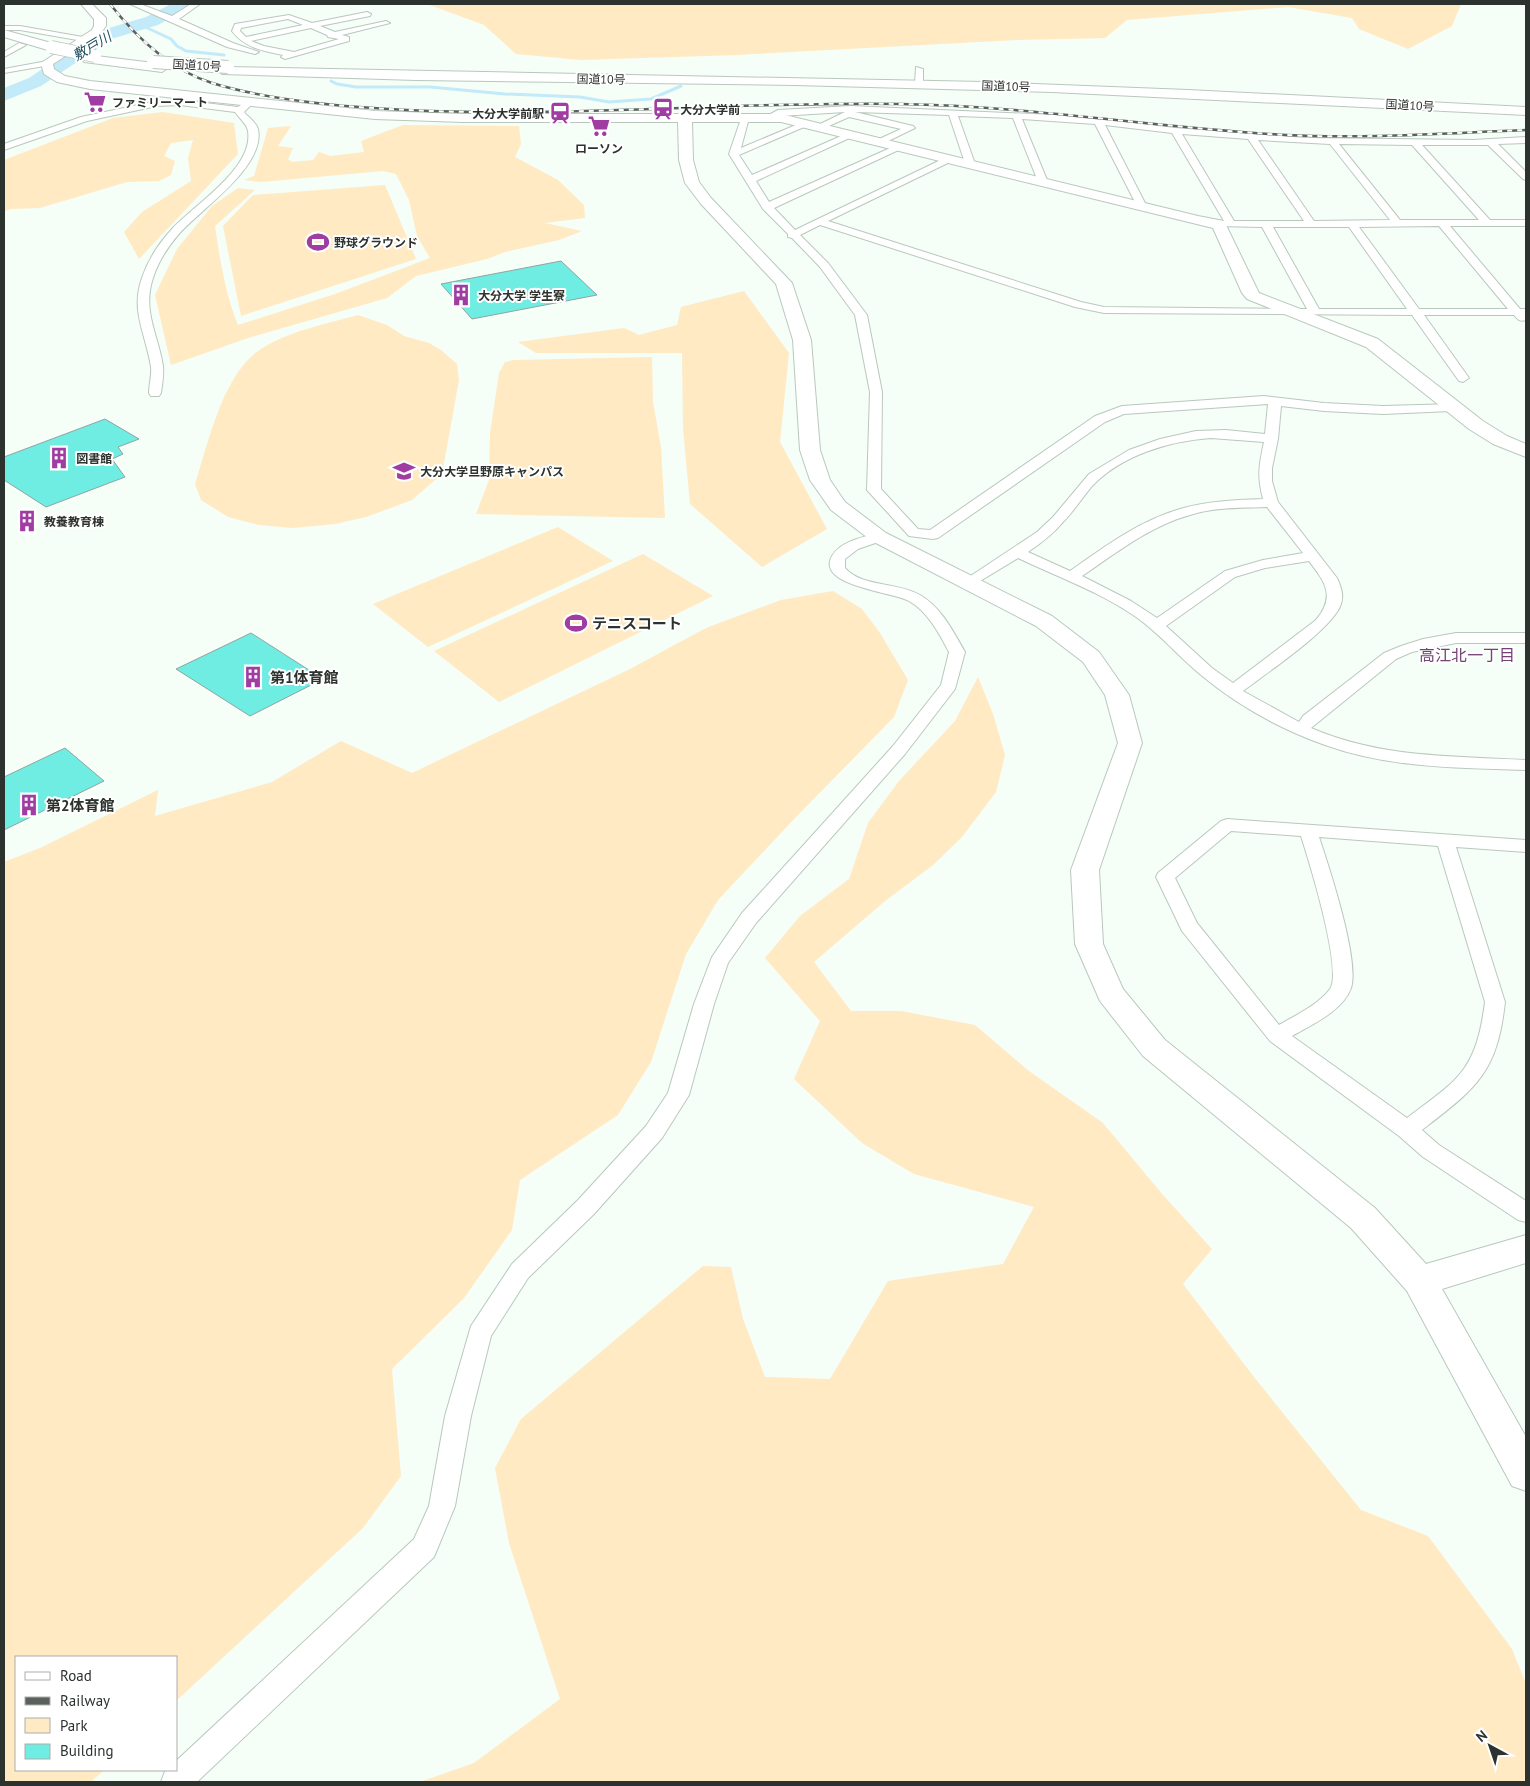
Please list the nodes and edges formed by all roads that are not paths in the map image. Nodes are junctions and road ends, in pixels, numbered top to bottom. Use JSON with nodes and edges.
{"nodes":[{"id":1,"x":86,"y":4,"type":"edge"},
{"id":2,"x":134,"y":4,"type":"edge"},
{"id":3,"x":196,"y":4,"type":"edge"},
{"id":4,"x":367,"y":14,"type":"dead end"},
{"id":5,"x":171,"y":19,"type":"junction"},
{"id":6,"x":386,"y":23,"type":"dead end"},
{"id":7,"x":314,"y":25,"type":"junction"},
{"id":8,"x":4,"y":28,"type":"edge"},
{"id":9,"x":4,"y":33,"type":"edge"},
{"id":10,"x":335,"y":34,"type":"junction"},
{"id":11,"x":317,"y":38,"type":"dead end"},
{"id":12,"x":83,"y":39,"type":"junction"},
{"id":13,"x":4,"y":40,"type":"edge"},
{"id":14,"x":243,"y":40,"type":"junction"},
{"id":15,"x":22,"y":46,"type":"junction"},
{"id":16,"x":4,"y":55,"type":"edge"},
{"id":17,"x":288,"y":56,"type":"junction"},
{"id":18,"x":48,"y":61,"type":"junction"},
{"id":19,"x":312,"y":67,"type":"junction"},
{"id":20,"x":919,"y":69,"type":"dead end"},
{"id":21,"x":4,"y":71,"type":"edge"},
{"id":22,"x":919,"y":84,"type":"junction"},
{"id":23,"x":245,"y":106,"type":"junction"},
{"id":24,"x":1526,"y":111,"type":"edge"},
{"id":25,"x":953,"y":114,"type":"dead end"},
{"id":26,"x":1016,"y":116,"type":"junction"},
{"id":27,"x":769,"y":117,"type":"junction"},
{"id":28,"x":745,"y":118,"type":"junction"},
{"id":29,"x":685,"y":119,"type":"junction"},
{"id":30,"x":1099,"y":122,"type":"junction"},
{"id":31,"x":812,"y":125,"type":"junction"},
{"id":32,"x":1175,"y":131,"type":"junction"},
{"id":33,"x":851,"y":135,"type":"junction"},
{"id":34,"x":1251,"y":137,"type":"junction"},
{"id":35,"x":1526,"y":140,"type":"edge"},
{"id":36,"x":1332,"y":141,"type":"junction"},
{"id":37,"x":1413,"y":141,"type":"junction"},
{"id":38,"x":880,"y":142,"type":"junction"},
{"id":39,"x":1490,"y":142,"type":"junction"},
{"id":40,"x":4,"y":147,"type":"edge"},
{"id":41,"x":900,"y":147,"type":"junction"},
{"id":42,"x":734,"y":154,"type":"junction"},
{"id":43,"x":949,"y":159,"type":"junction"},
{"id":44,"x":965,"y":163,"type":"junction"},
{"id":45,"x":1526,"y":177,"type":"edge"},
{"id":46,"x":750,"y":180,"type":"junction"},
{"id":47,"x":1039,"y":182,"type":"junction"},
{"id":48,"x":1136,"y":206,"type":"junction"},
{"id":49,"x":767,"y":207,"type":"junction"},
{"id":50,"x":820,"y":222,"type":"junction"},
{"id":51,"x":1487,"y":223,"type":"junction"},
{"id":52,"x":1526,"y":223,"type":"edge"},
{"id":53,"x":1225,"y":224,"type":"junction"},
{"id":54,"x":1266,"y":224,"type":"junction"},
{"id":55,"x":1311,"y":224,"type":"junction"},
{"id":56,"x":1352,"y":224,"type":"junction"},
{"id":57,"x":1398,"y":224,"type":"junction"},
{"id":58,"x":1442,"y":224,"type":"junction"},
{"id":59,"x":792,"y":235,"type":"junction"},
{"id":60,"x":1294,"y":312,"type":"junction"},
{"id":61,"x":1315,"y":312,"type":"junction"},
{"id":62,"x":1416,"y":312,"type":"junction"},
{"id":63,"x":1522,"y":312,"type":"edge"},
{"id":64,"x":1526,"y":323,"type":"edge"},
{"id":65,"x":1463,"y":378,"type":"dead end"},
{"id":66,"x":154,"y":393,"type":"dead end"},
{"id":67,"x":1275,"y":400,"type":"junction"},
{"id":68,"x":1451,"y":407,"type":"junction"},
{"id":69,"x":1271,"y":440,"type":"junction"},
{"id":70,"x":1526,"y":451,"type":"edge"},
{"id":71,"x":1272,"y":503,"type":"junction"},
{"id":72,"x":879,"y":537,"type":"junction"},
{"id":73,"x":1018,"y":553,"type":"junction"},
{"id":74,"x":1312,"y":556,"type":"junction"},
{"id":75,"x":1071,"y":576,"type":"junction"},
{"id":76,"x":967,"y":583,"type":"junction"},
{"id":77,"x":1155,"y":626,"type":"junction"},
{"id":78,"x":1526,"y":638,"type":"edge"},
{"id":79,"x":1234,"y":690,"type":"junction"},
{"id":80,"x":1302,"y":729,"type":"junction"},
{"id":81,"x":1526,"y":765,"type":"edge"},
{"id":82,"x":1308,"y":831,"type":"junction"},
{"id":83,"x":1445,"y":840,"type":"junction"},
{"id":84,"x":1526,"y":846,"type":"edge"},
{"id":85,"x":1277,"y":1036,"type":"junction"},
{"id":86,"x":1407,"y":1130,"type":"junction"},
{"id":87,"x":1526,"y":1213,"type":"edge"},
{"id":88,"x":1526,"y":1249,"type":"edge"},
{"id":89,"x":1419,"y":1280,"type":"junction"},
{"id":90,"x":1524,"y":1464,"type":"edge"},
{"id":91,"x":176,"y":1782,"type":"edge"}],
"edges":[{"from":1,"to":12,"type":"main road"},
{"from":2,"to":5,"type":"street"},
{"from":3,"to":5,"type":"street"},
{"from":4,"to":7,"type":"street"},
{"from":5,"to":17,"type":"street"},
{"from":6,"to":10,"type":"street"},
{"from":7,"to":10,"type":"street"},
{"from":7,"to":14,"type":"street"},
{"from":7,"to":14,"type":"street"},
{"from":8,"to":12,"type":"street"},
{"from":9,"to":18,"type":"main road","name":"国道10号"},
{"from":10,"to":11,"type":"street"},
{"from":10,"to":17,"type":"street"},
{"from":12,"to":18,"type":"main road"},
{"from":13,"to":15,"type":"main road","name":"国道10号"},
{"from":14,"to":17,"type":"street"},
{"from":15,"to":16,"type":"street"},
{"from":15,"to":18,"type":"main road","name":"国道10号"},
{"from":17,"to":19,"type":"street"},
{"from":18,"to":19,"type":"main road","name":"国道10号"},
{"from":18,"to":21,"type":"street"},
{"from":18,"to":23,"type":"main road"},
{"from":19,"to":22,"type":"main road","name":"国道10号"},
{"from":20,"to":22,"type":"street"},
{"from":22,"to":24,"type":"main road","name":"国道10号"},
{"from":23,"to":29,"type":"main road"},
{"from":23,"to":40,"type":"street"},
{"from":23,"to":66,"type":"street"},
{"from":25,"to":44,"type":"street"},
{"from":26,"to":27,"type":"street"},
{"from":26,"to":30,"type":"street"},
{"from":26,"to":47,"type":"street"},
{"from":27,"to":28,"type":"main road"},
{"from":27,"to":31,"type":"main road"},
{"from":28,"to":29,"type":"main road"},
{"from":28,"to":42,"type":"street"},
{"from":29,"to":72,"type":"main road"},
{"from":30,"to":32,"type":"street"},
{"from":30,"to":48,"type":"street"},
{"from":31,"to":33,"type":"main road"},
{"from":31,"to":38,"type":"street"},
{"from":31,"to":42,"type":"street"},
{"from":32,"to":34,"type":"street"},
{"from":32,"to":53,"type":"street"},
{"from":33,"to":38,"type":"main road"},
{"from":33,"to":46,"type":"street"},
{"from":34,"to":36,"type":"street"},
{"from":34,"to":55,"type":"street"},
{"from":35,"to":39,"type":"street"},
{"from":36,"to":37,"type":"street"},
{"from":36,"to":57,"type":"street"},
{"from":37,"to":39,"type":"street"},
{"from":37,"to":51,"type":"street"},
{"from":38,"to":41,"type":"main road"},
{"from":39,"to":45,"type":"street"},
{"from":41,"to":43,"type":"main road"},
{"from":41,"to":49,"type":"street"},
{"from":42,"to":46,"type":"street"},
{"from":43,"to":44,"type":"main road"},
{"from":43,"to":50,"type":"street"},
{"from":44,"to":47,"type":"main road"},
{"from":46,"to":49,"type":"street"},
{"from":47,"to":48,"type":"main road"},
{"from":48,"to":53,"type":"main road"},
{"from":49,"to":59,"type":"street"},
{"from":50,"to":59,"type":"street"},
{"from":50,"to":60,"type":"street"},
{"from":51,"to":52,"type":"street"},
{"from":51,"to":58,"type":"street"},
{"from":53,"to":54,"type":"street"},
{"from":53,"to":60,"type":"main road"},
{"from":54,"to":55,"type":"street"},
{"from":54,"to":61,"type":"street"},
{"from":55,"to":56,"type":"street"},
{"from":56,"to":57,"type":"street"},
{"from":56,"to":62,"type":"street"},
{"from":57,"to":58,"type":"street"},
{"from":58,"to":63,"type":"street"},
{"from":59,"to":67,"type":"street"},
{"from":60,"to":61,"type":"street"},
{"from":60,"to":68,"type":"main road"},
{"from":61,"to":62,"type":"street"},
{"from":62,"to":63,"type":"street"},
{"from":62,"to":65,"type":"street"},
{"from":63,"to":64,"type":"street"},
{"from":67,"to":68,"type":"street"},
{"from":67,"to":69,"type":"street"},
{"from":68,"to":70,"type":"main road"},
{"from":69,"to":71,"type":"street"},
{"from":69,"to":73,"type":"street"},
{"from":71,"to":74,"type":"street"},
{"from":71,"to":75,"type":"street"},
{"from":72,"to":76,"type":"main road"},
{"from":72,"to":91,"type":"street"},
{"from":73,"to":75,"type":"street"},
{"from":73,"to":76,"type":"street"},
{"from":74,"to":77,"type":"street"},
{"from":74,"to":79,"type":"street"},
{"from":75,"to":77,"type":"street"},
{"from":76,"to":89,"type":"main road"},
{"from":77,"to":79,"type":"street"},
{"from":78,"to":80,"type":"street"},
{"from":79,"to":80,"type":"street"},
{"from":80,"to":81,"type":"street"},
{"from":82,"to":83,"type":"street"},
{"from":82,"to":85,"type":"street"},
{"from":82,"to":85,"type":"street"},
{"from":83,"to":84,"type":"street"},
{"from":83,"to":86,"type":"street"},
{"from":85,"to":86,"type":"street"},
{"from":86,"to":87,"type":"street"},
{"from":88,"to":89,"type":"main road"},
{"from":89,"to":90,"type":"main road"}]}
